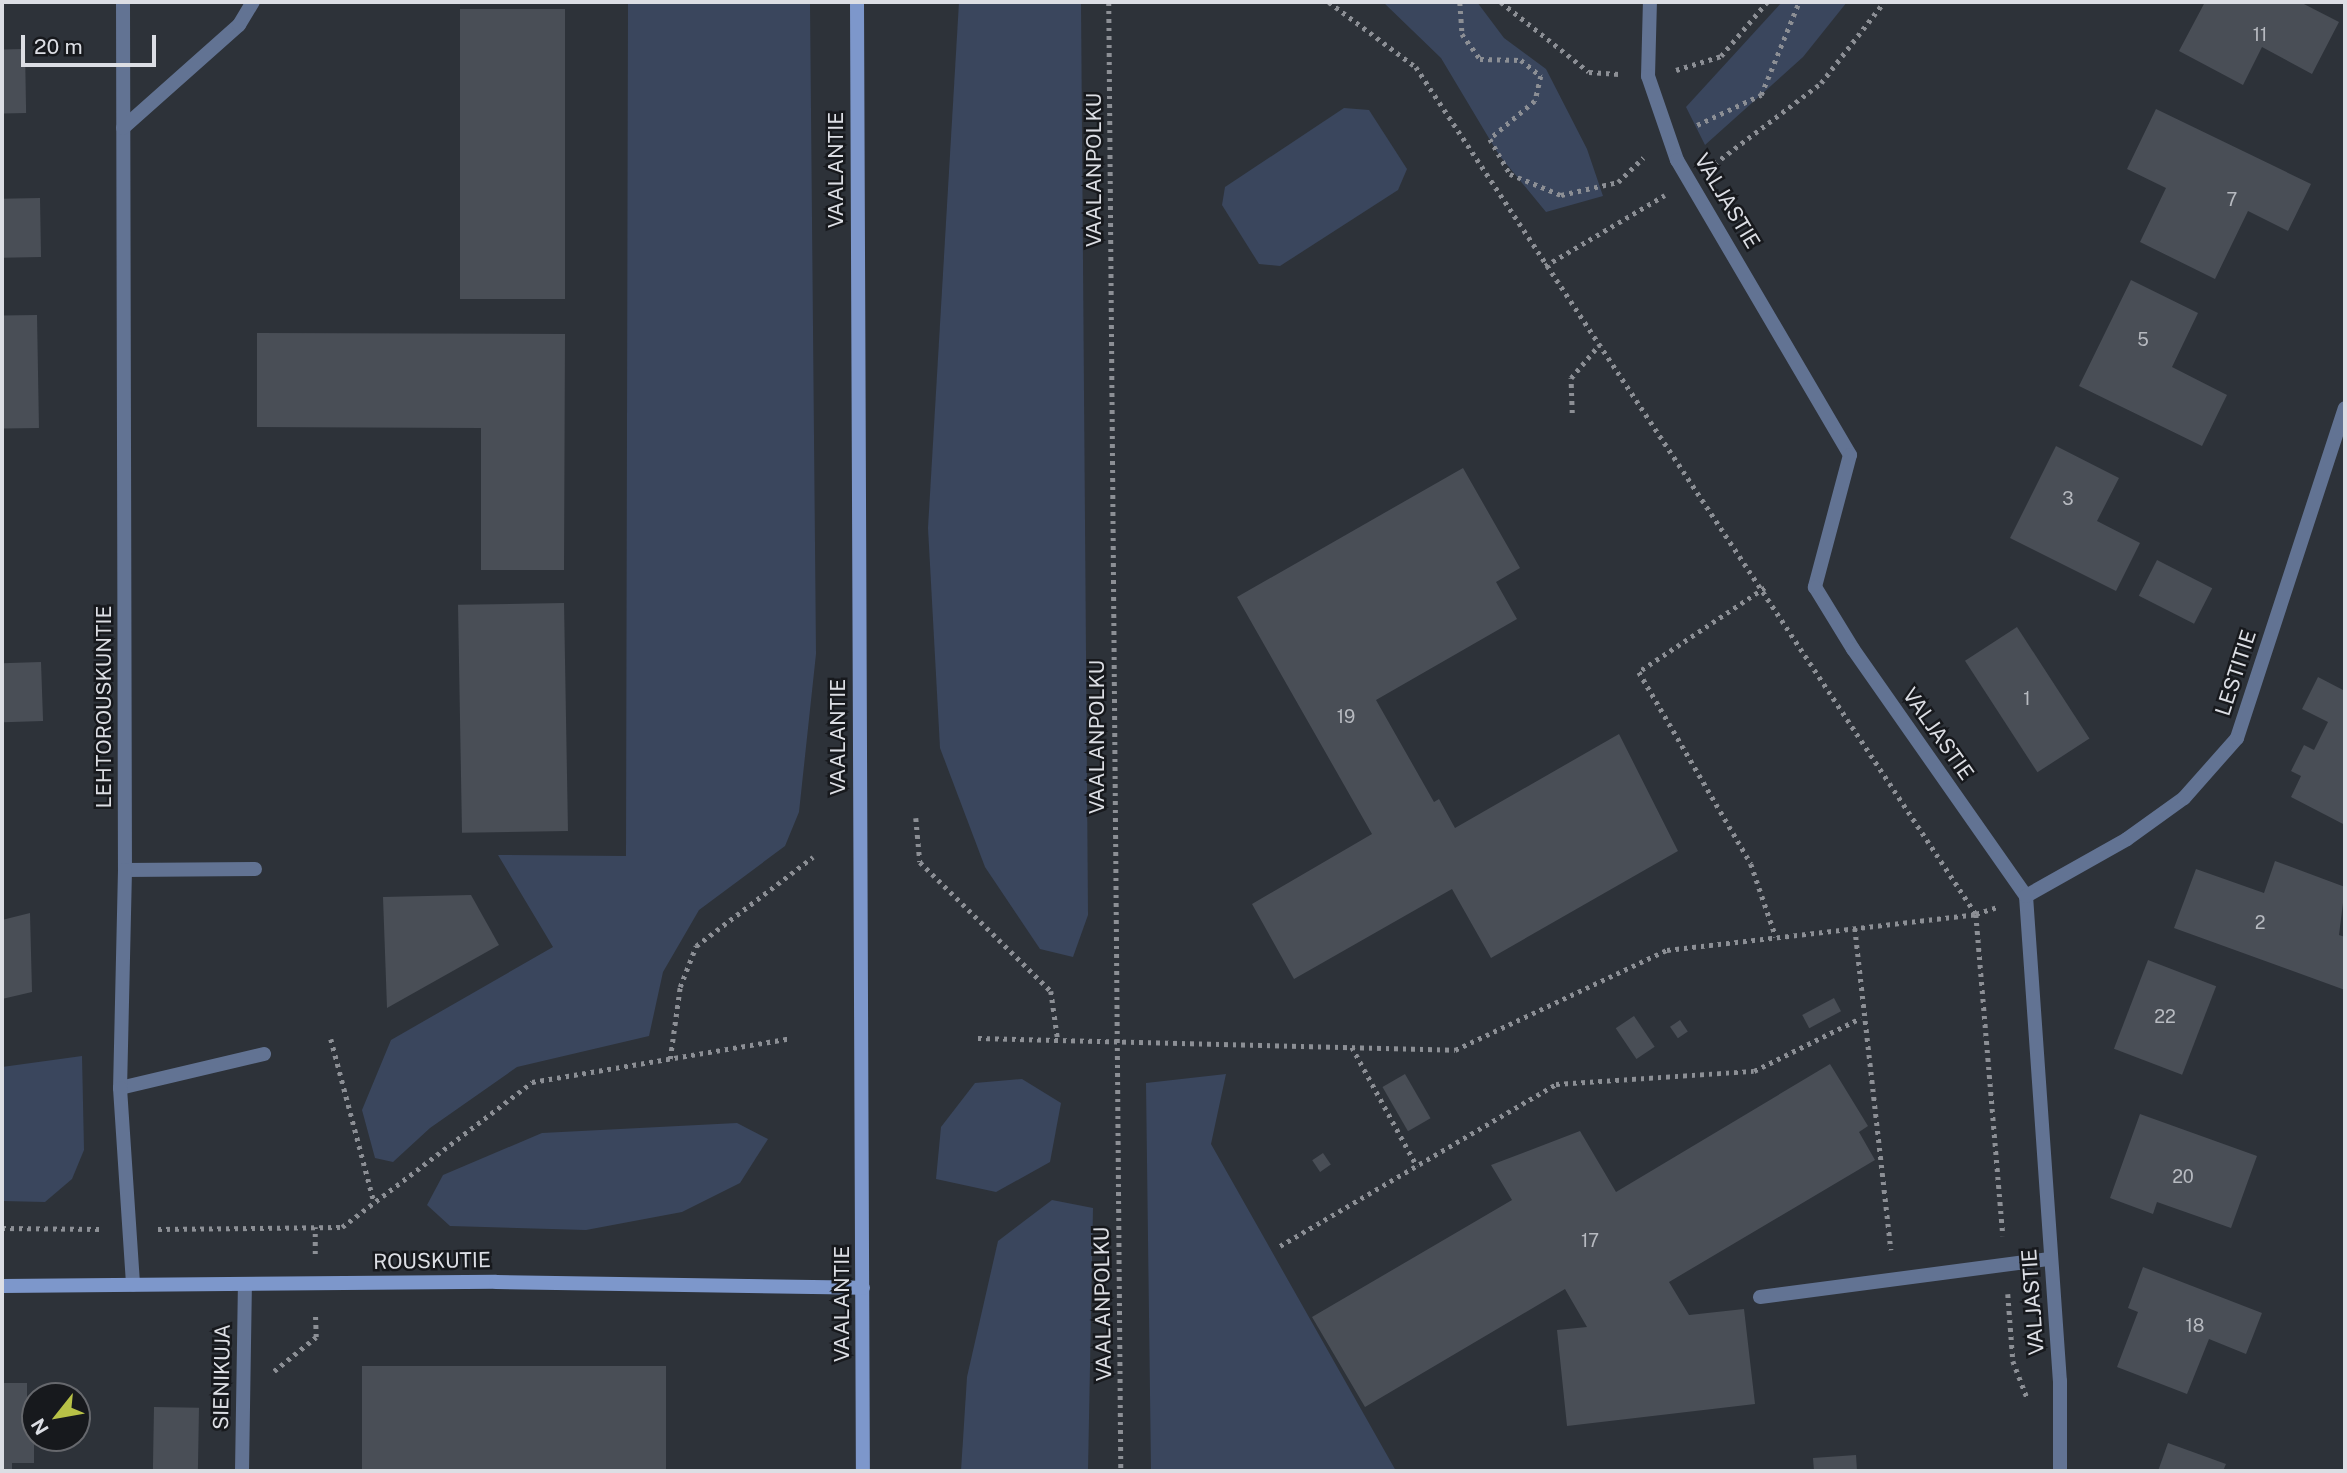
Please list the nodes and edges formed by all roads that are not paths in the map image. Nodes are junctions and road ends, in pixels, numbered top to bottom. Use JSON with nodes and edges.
{"nodes":[{"id":1,"x":123,"y":2,"type":"edge"},
{"id":2,"x":253,"y":2,"type":"edge"},
{"id":3,"x":857,"y":2,"type":"edge"},
{"id":4,"x":1650,"y":2,"type":"edge"},
{"id":5,"x":123,"y":128,"type":"junction"},
{"id":6,"x":2345,"y":408,"type":"edge"},
{"id":7,"x":255,"y":869,"type":"dead end"},
{"id":8,"x":125,"y":870,"type":"junction"},
{"id":9,"x":2026,"y":897,"type":"junction"},
{"id":10,"x":264,"y":1054,"type":"dead end"},
{"id":11,"x":120,"y":1088,"type":"junction"},
{"id":12,"x":2050,"y":1259,"type":"junction"},
{"id":13,"x":133,"y":1284,"type":"junction"},
{"id":14,"x":245,"y":1284,"type":"junction"},
{"id":15,"x":2,"y":1286,"type":"edge"},
{"id":16,"x":863,"y":1288,"type":"junction"},
{"id":17,"x":1760,"y":1297,"type":"dead end"},
{"id":18,"x":242,"y":1471,"type":"edge"},
{"id":19,"x":863,"y":1471,"type":"edge"},
{"id":20,"x":2060,"y":1471,"type":"edge"}],
"edges":[{"from":1,"to":5,"type":"street","name":"LEHTOROUSKUNTIE"},
{"from":2,"to":5,"type":"street"},
{"from":3,"to":16,"type":"street","name":"VAALANTIE"},
{"from":4,"to":9,"type":"street","name":"VALJASTIE"},
{"from":5,"to":8,"type":"street","name":"LEHTOROUSKUNTIE"},
{"from":6,"to":9,"type":"street","name":"LESTITIE"},
{"from":7,"to":8,"type":"street"},
{"from":8,"to":11,"type":"street","name":"LEHTOROUSKUNTIE"},
{"from":9,"to":12,"type":"street","name":"VALJASTIE"},
{"from":10,"to":11,"type":"street"},
{"from":11,"to":13,"type":"street","name":"LEHTOROUSKUNTIE"},
{"from":12,"to":17,"type":"street"},
{"from":12,"to":20,"type":"street","name":"VALJASTIE"},
{"from":13,"to":14,"type":"street","name":"ROUSKUTIE"},
{"from":13,"to":15,"type":"street","name":"ROUSKUTIE"},
{"from":14,"to":16,"type":"street","name":"ROUSKUTIE"},
{"from":14,"to":18,"type":"street","name":"SIENIKUJA"},
{"from":16,"to":19,"type":"street","name":"VAALANTIE"}]}
